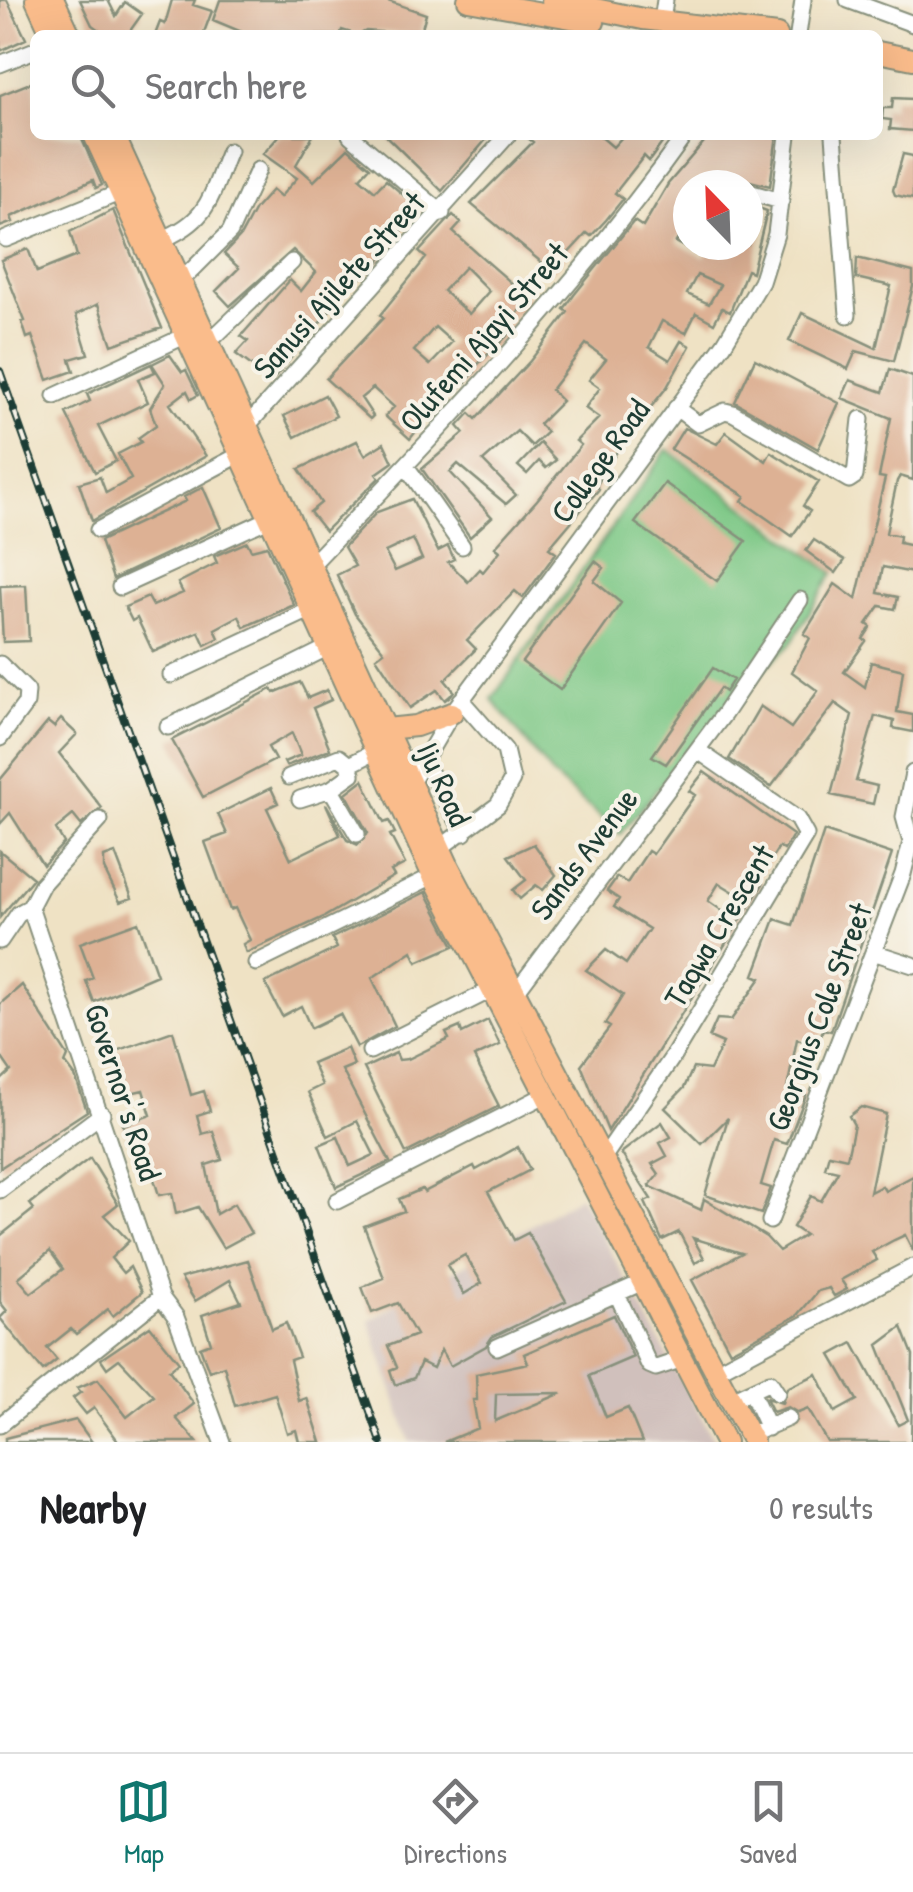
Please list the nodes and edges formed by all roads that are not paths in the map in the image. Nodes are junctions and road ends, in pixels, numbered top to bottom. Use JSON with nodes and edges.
{"nodes":[{"id":1,"x":36,"y":0,"type":"edge"},
{"id":2,"x":54,"y":0,"type":"edge"},
{"id":3,"x":468,"y":0,"type":"edge"},
{"id":4,"x":552,"y":0,"type":"edge"},
{"id":5,"x":803,"y":0,"type":"edge"},
{"id":6,"x":848,"y":0,"type":"edge"},
{"id":7,"x":620,"y":7,"type":"edge"},
{"id":8,"x":663,"y":10,"type":"edge"},
{"id":9,"x":913,"y":24,"type":"edge"},
{"id":10,"x":588,"y":28,"type":"edge"},
{"id":11,"x":50,"y":30,"type":"edge"},
{"id":12,"x":68,"y":30,"type":"edge"},
{"id":13,"x":615,"y":30,"type":"edge"},
{"id":14,"x":753,"y":30,"type":"edge"},
{"id":15,"x":799,"y":30,"type":"edge"},
{"id":16,"x":30,"y":52,"type":"edge"},
{"id":17,"x":883,"y":53,"type":"edge"},
{"id":18,"x":913,"y":59,"type":"edge"},
{"id":19,"x":0,"y":64,"type":"edge"},
{"id":20,"x":883,"y":67,"type":"edge"},
{"id":21,"x":913,"y":72,"type":"edge"},
{"id":22,"x":96,"y":140,"type":"edge"},
{"id":23,"x":116,"y":140,"type":"edge"},
{"id":24,"x":356,"y":140,"type":"edge"},
{"id":25,"x":504,"y":140,"type":"edge"},
{"id":26,"x":681,"y":140,"type":"edge"},
{"id":27,"x":787,"y":140,"type":"edge"},
{"id":28,"x":834,"y":140,"type":"edge"},
{"id":29,"x":229,"y":150,"type":"dead end"},
{"id":30,"x":258,"y":170,"type":"dead end"},
{"id":31,"x":120,"y":193,"type":"junction"},
{"id":32,"x":763,"y":196,"type":"edge"},
{"id":33,"x":781,"y":201,"type":"junction"},
{"id":34,"x":442,"y":213,"type":"junction"},
{"id":35,"x":6,"y":239,"type":"dead end"},
{"id":36,"x":161,"y":240,"type":"junction"},
{"id":37,"x":292,"y":262,"type":"dead end"},
{"id":38,"x":181,"y":280,"type":"junction"},
{"id":39,"x":848,"y":316,"type":"dead end"},
{"id":40,"x":186,"y":335,"type":"junction"},
{"id":41,"x":210,"y":341,"type":"junction"},
{"id":42,"x":55,"y":396,"type":"dead end"},
{"id":43,"x":676,"y":408,"type":"junction"},
{"id":44,"x":862,"y":419,"type":"dead end"},
{"id":45,"x":248,"y":425,"type":"junction"},
{"id":46,"x":241,"y":454,"type":"junction"},
{"id":47,"x":406,"y":466,"type":"junction"},
{"id":48,"x":269,"y":519,"type":"junction"},
{"id":49,"x":98,"y":530,"type":"dead end"},
{"id":50,"x":462,"y":546,"type":"dead end"},
{"id":51,"x":312,"y":564,"type":"junction"},
{"id":52,"x":120,"y":586,"type":"dead end"},
{"id":53,"x":800,"y":600,"type":"dead end"},
{"id":54,"x":310,"y":610,"type":"junction"},
{"id":55,"x":327,"y":648,"type":"junction"},
{"id":56,"x":0,"y":664,"type":"edge"},
{"id":57,"x":171,"y":675,"type":"dead end"},
{"id":58,"x":457,"y":706,"type":"junction"},
{"id":59,"x":168,"y":727,"type":"dead end"},
{"id":60,"x":0,"y":738,"type":"edge"},
{"id":61,"x":384,"y":741,"type":"junction"},
{"id":62,"x":697,"y":750,"type":"junction"},
{"id":63,"x":424,"y":761,"type":"junction"},
{"id":64,"x":349,"y":764,"type":"junction"},
{"id":65,"x":913,"y":773,"type":"edge"},
{"id":66,"x":289,"y":777,"type":"dead end"},
{"id":67,"x":403,"y":787,"type":"junction"},
{"id":68,"x":331,"y":789,"type":"junction"},
{"id":69,"x":300,"y":799,"type":"dead end"},
{"id":70,"x":100,"y":820,"type":"dead end"},
{"id":71,"x":464,"y":833,"type":"junction"},
{"id":72,"x":358,"y":834,"type":"dead end"},
{"id":73,"x":912,"y":842,"type":"edge"},
{"id":74,"x":440,"y":848,"type":"junction"},
{"id":75,"x":434,"y":876,"type":"junction"},
{"id":76,"x":908,"y":876,"type":"edge"},
{"id":77,"x":30,"y":907,"type":"junction"},
{"id":78,"x":0,"y":941,"type":"edge"},
{"id":79,"x":873,"y":952,"type":"junction"},
{"id":80,"x":256,"y":963,"type":"dead end"},
{"id":81,"x":913,"y":965,"type":"edge"},
{"id":82,"x":489,"y":991,"type":"junction"},
{"id":83,"x":516,"y":992,"type":"junction"},
{"id":84,"x":370,"y":1052,"type":"dead end"},
{"id":85,"x":545,"y":1095,"type":"junction"},
{"id":86,"x":102,"y":1114,"type":"junction"},
{"id":87,"x":602,"y":1160,"type":"junction"},
{"id":88,"x":0,"y":1190,"type":"edge"},
{"id":89,"x":337,"y":1201,"type":"dead end"},
{"id":90,"x":770,"y":1221,"type":"dead end"},
{"id":91,"x":913,"y":1267,"type":"edge"},
{"id":92,"x":642,"y":1282,"type":"junction"},
{"id":93,"x":616,"y":1294,"type":"junction"},
{"id":94,"x":161,"y":1297,"type":"junction"},
{"id":95,"x":497,"y":1347,"type":"dead end"},
{"id":96,"x":683,"y":1359,"type":"junction"},
{"id":97,"x":716,"y":1371,"type":"junction"},
{"id":98,"x":752,"y":1390,"type":"junction"},
{"id":99,"x":777,"y":1393,"type":"dead end"},
{"id":100,"x":730,"y":1400,"type":"junction"},
{"id":101,"x":786,"y":1414,"type":"dead end"},
{"id":102,"x":0,"y":1425,"type":"edge"},
{"id":103,"x":757,"y":1435,"type":"edge"},
{"id":104,"x":222,"y":1442,"type":"edge"},
{"id":105,"x":726,"y":1442,"type":"edge"}],
"edges":[{"from":1,"to":11,"type":"main road"},
{"from":2,"to":12,"type":"main road"},
{"from":3,"to":10,"type":"main road"},
{"from":4,"to":7,"type":"main road"},
{"from":5,"to":15,"type":"street"},
{"from":6,"to":9,"type":"street"},
{"from":7,"to":8,"type":"main road"},
{"from":8,"to":14,"type":"main road"},
{"from":10,"to":13,"type":"main road"},
{"from":16,"to":19,"type":"street"},
{"from":17,"to":18,"type":"main road"},
{"from":20,"to":21,"type":"main road"},
{"from":22,"to":31,"type":"main road","name":"Iju Road"},
{"from":23,"to":36,"type":"main road","name":"Iju Road"},
{"from":24,"to":34,"type":"street"},
{"from":25,"to":34,"type":"street","name":"Sanusi Ajilete Street"},
{"from":26,"to":47,"type":"street","name":"Olufemi Ajayi Street"},
{"from":27,"to":33,"type":"street","name":"College Road"},
{"from":28,"to":39,"type":"street"},
{"from":29,"to":36,"type":"street"},
{"from":30,"to":38,"type":"street"},
{"from":31,"to":35,"type":"street"},
{"from":31,"to":40,"type":"main road","name":"Iju Road"},
{"from":32,"to":33,"type":"street"},
{"from":33,"to":43,"type":"street","name":"College Road"},
{"from":34,"to":45,"type":"street","name":"Sanusi Ajilete Street"},
{"from":36,"to":38,"type":"main road","name":"Iju Road"},
{"from":37,"to":41,"type":"street"},
{"from":38,"to":41,"type":"main road","name":"Iju Road"},
{"from":40,"to":42,"type":"street"},
{"from":40,"to":46,"type":"main road","name":"Iju Road"},
{"from":41,"to":45,"type":"main road","name":"Iju Road"},
{"from":43,"to":44,"type":"street"},
{"from":43,"to":58,"type":"street","name":"College Road"},
{"from":45,"to":51,"type":"main road","name":"Iju Road"},
{"from":46,"to":48,"type":"main road","name":"Iju Road"},
{"from":46,"to":49,"type":"street"},
{"from":47,"to":50,"type":"street"},
{"from":47,"to":51,"type":"street","name":"Olufemi Ajayi Street"},
{"from":48,"to":52,"type":"street"},
{"from":48,"to":54,"type":"main road","name":"Iju Road"},
{"from":51,"to":61,"type":"main road","name":"Iju Road"},
{"from":53,"to":62,"type":"street","name":"Sands Avenue"},
{"from":54,"to":55,"type":"main road","name":"Iju Road"},
{"from":54,"to":57,"type":"street"},
{"from":55,"to":59,"type":"street"},
{"from":55,"to":61,"type":"main road","name":"Iju Road"},
{"from":56,"to":60,"type":"street"},
{"from":58,"to":61,"type":"main road"},
{"from":58,"to":63,"type":"street","name":"College Road"},
{"from":58,"to":71,"type":"street"},
{"from":61,"to":64,"type":"street"},
{"from":61,"to":67,"type":"main road","name":"Iju Road"},
{"from":62,"to":83,"type":"street","name":"Sands Avenue"},
{"from":62,"to":87,"type":"street","name":"Taqwa Crescent"},
{"from":63,"to":67,"type":"street","name":"College Road"},
{"from":63,"to":71,"type":"street"},
{"from":64,"to":66,"type":"street"},
{"from":64,"to":68,"type":"street"},
{"from":65,"to":73,"type":"street","name":"Georgius Cole Street"},
{"from":67,"to":74,"type":"main road","name":"Iju Road"},
{"from":67,"to":75,"type":"main road","name":"Iju Road"},
{"from":68,"to":69,"type":"street"},
{"from":68,"to":72,"type":"street"},
{"from":70,"to":77,"type":"street"},
{"from":71,"to":74,"type":"street"},
{"from":73,"to":76,"type":"street","name":"Georgius Cole Street"},
{"from":74,"to":83,"type":"main road","name":"Iju Road"},
{"from":75,"to":80,"type":"street"},
{"from":75,"to":82,"type":"main road","name":"Iju Road"},
{"from":76,"to":79,"type":"street","name":"Georgius Cole Street"},
{"from":77,"to":78,"type":"street"},
{"from":77,"to":86,"type":"street","name":"Governor's Road"},
{"from":79,"to":81,"type":"street"},
{"from":79,"to":90,"type":"street","name":"Georgius Cole Street"},
{"from":82,"to":84,"type":"street"},
{"from":82,"to":85,"type":"main road","name":"Iju Road"},
{"from":83,"to":87,"type":"main road","name":"Iju Road"},
{"from":85,"to":89,"type":"street"},
{"from":85,"to":92,"type":"main road","name":"Iju Road"},
{"from":86,"to":88,"type":"street"},
{"from":86,"to":94,"type":"street","name":"Governor's Road"},
{"from":87,"to":97,"type":"main road","name":"Iju Road"},
{"from":91,"to":97,"type":"street"},
{"from":92,"to":93,"type":"street"},
{"from":92,"to":96,"type":"main road","name":"Iju Road"},
{"from":93,"to":95,"type":"street"},
{"from":93,"to":96,"type":"street"},
{"from":94,"to":102,"type":"street"},
{"from":94,"to":104,"type":"street","name":"Governor's Road"},
{"from":96,"to":105,"type":"main road","name":"Iju Road"},
{"from":97,"to":100,"type":"main road","name":"Iju Road"},
{"from":98,"to":99,"type":"street"},
{"from":98,"to":100,"type":"street"},
{"from":98,"to":103,"type":"street"},
{"from":100,"to":103,"type":"main road","name":"Iju Road"},
{"from":101,"to":103,"type":"street"}]}
